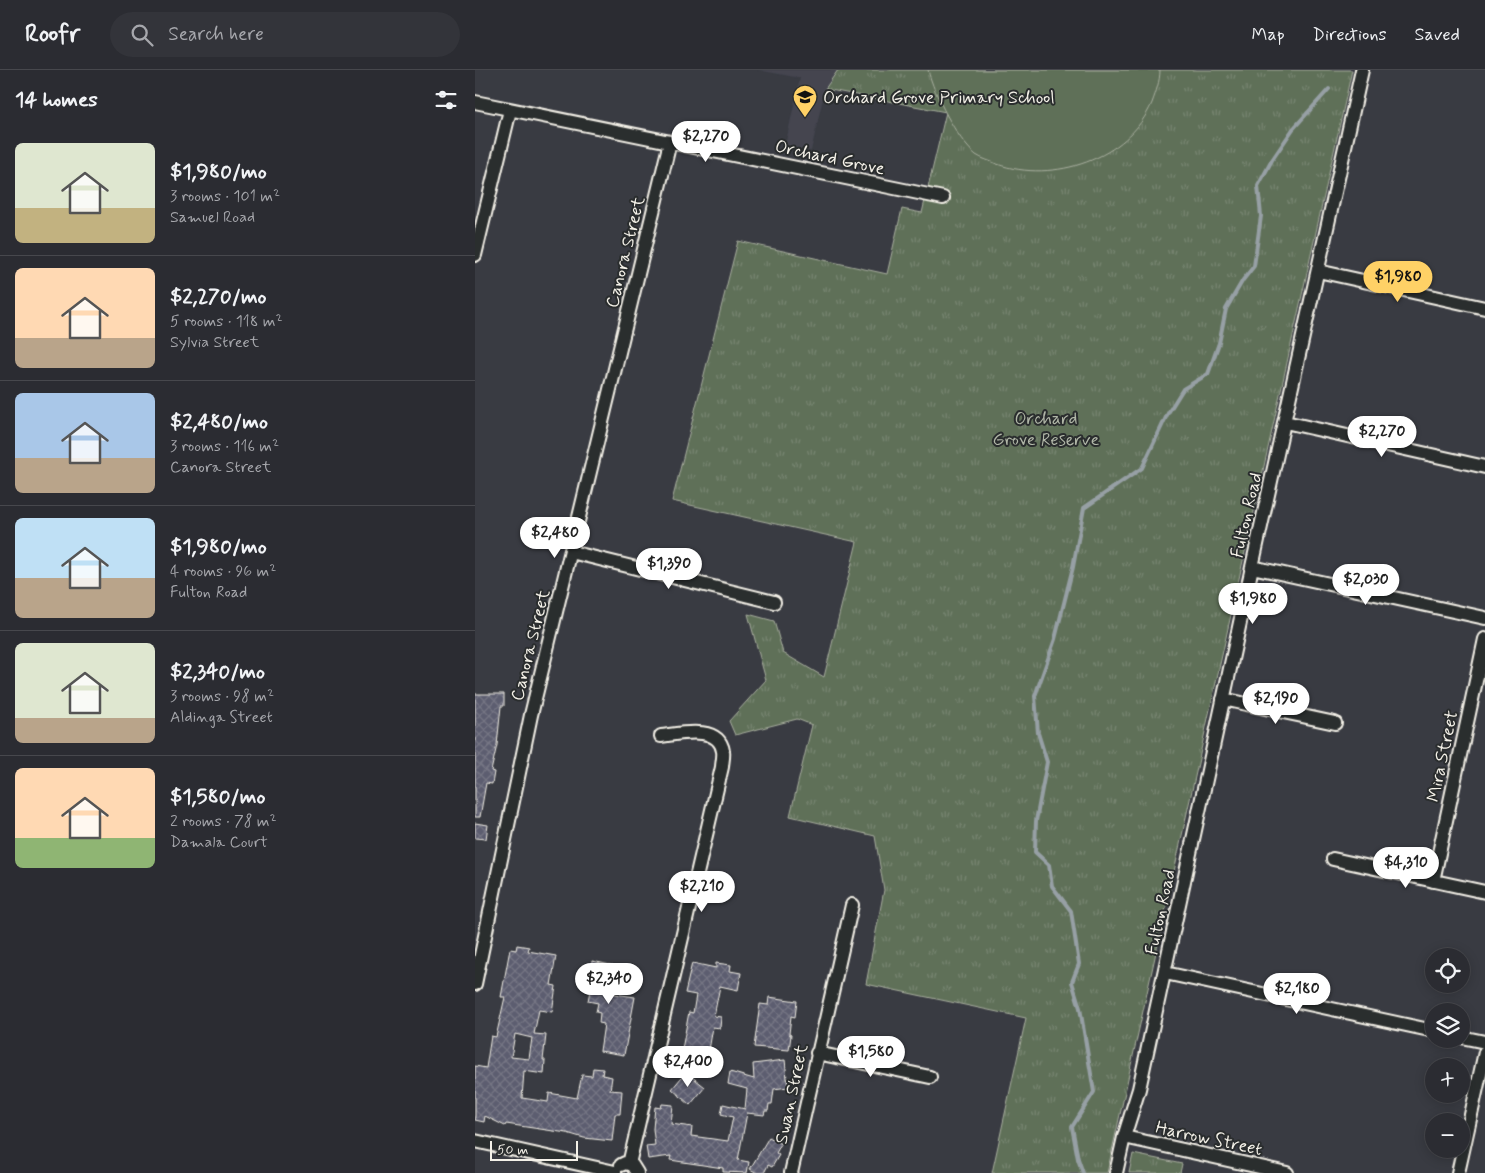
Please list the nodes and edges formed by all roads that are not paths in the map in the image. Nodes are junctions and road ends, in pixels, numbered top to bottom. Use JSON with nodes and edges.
{"nodes":[{"id":1,"x":1362,"y":70,"type":"edge"},
{"id":2,"x":475,"y":102,"type":"edge"},
{"id":3,"x":510,"y":110,"type":"junction"},
{"id":4,"x":669,"y":142,"type":"junction"},
{"id":5,"x":943,"y":198,"type":"dead end"},
{"id":6,"x":475,"y":254,"type":"edge"},
{"id":7,"x":1318,"y":271,"type":"junction"},
{"id":8,"x":1485,"y":308,"type":"edge"},
{"id":9,"x":1285,"y":422,"type":"junction"},
{"id":10,"x":1485,"y":467,"type":"edge"},
{"id":11,"x":571,"y":552,"type":"junction"},
{"id":12,"x":1252,"y":567,"type":"junction"},
{"id":13,"x":774,"y":602,"type":"dead end"},
{"id":14,"x":1485,"y":618,"type":"edge"},
{"id":15,"x":1485,"y":639,"type":"edge"},
{"id":16,"x":1223,"y":699,"type":"junction"},
{"id":17,"x":1335,"y":723,"type":"dead end"},
{"id":18,"x":661,"y":736,"type":"dead end"},
{"id":19,"x":1333,"y":859,"type":"dead end"},
{"id":20,"x":1433,"y":881,"type":"junction"},
{"id":21,"x":1485,"y":892,"type":"edge"},
{"id":22,"x":852,"y":905,"type":"dead end"},
{"id":23,"x":1165,"y":973,"type":"junction"},
{"id":24,"x":475,"y":984,"type":"edge"},
{"id":25,"x":1425,"y":1029,"type":"edge"},
{"id":26,"x":1470,"y":1039,"type":"edge"},
{"id":27,"x":1485,"y":1042,"type":"edge"},
{"id":28,"x":817,"y":1052,"type":"junction"},
{"id":29,"x":1485,"y":1052,"type":"edge"},
{"id":30,"x":930,"y":1076,"type":"dead end"},
{"id":31,"x":1124,"y":1137,"type":"junction"},
{"id":32,"x":475,"y":1141,"type":"edge"},
{"id":33,"x":633,"y":1168,"type":"edge"},
{"id":34,"x":615,"y":1173,"type":"edge"},
{"id":35,"x":791,"y":1173,"type":"edge"},
{"id":36,"x":1116,"y":1173,"type":"edge"},
{"id":37,"x":1287,"y":1173,"type":"edge"},
{"id":38,"x":1458,"y":1173,"type":"edge"}],
"edges":[{"from":1,"to":7,"type":"street","name":"Fulton Road"},
{"from":2,"to":3,"type":"street","name":"Orchard Grove"},
{"from":3,"to":4,"type":"street","name":"Orchard Grove"},
{"from":3,"to":6,"type":"street"},
{"from":4,"to":5,"type":"street","name":"Orchard Grove"},
{"from":4,"to":11,"type":"street","name":"Canora Street"},
{"from":7,"to":8,"type":"street"},
{"from":7,"to":9,"type":"street","name":"Fulton Road"},
{"from":9,"to":10,"type":"street"},
{"from":9,"to":12,"type":"street","name":"Fulton Road"},
{"from":11,"to":13,"type":"street"},
{"from":11,"to":24,"type":"street","name":"Canora Street"},
{"from":12,"to":14,"type":"street"},
{"from":12,"to":16,"type":"street","name":"Fulton Road"},
{"from":15,"to":20,"type":"street","name":"Mira Street"},
{"from":16,"to":17,"type":"street"},
{"from":16,"to":23,"type":"street","name":"Fulton Road"},
{"from":18,"to":33,"type":"street"},
{"from":19,"to":20,"type":"street"},
{"from":20,"to":21,"type":"street"},
{"from":22,"to":28,"type":"street","name":"Swan Street"},
{"from":23,"to":25,"type":"street"},
{"from":23,"to":31,"type":"street","name":"Fulton Road"},
{"from":26,"to":27,"type":"street"},
{"from":28,"to":30,"type":"street"},
{"from":28,"to":35,"type":"street","name":"Swan Street"},
{"from":29,"to":38,"type":"street"},
{"from":31,"to":36,"type":"street","name":"Fulton Road"},
{"from":31,"to":37,"type":"street","name":"Harrow Street"},
{"from":32,"to":34,"type":"street"},
{"from":33,"to":34,"type":"street"}]}
